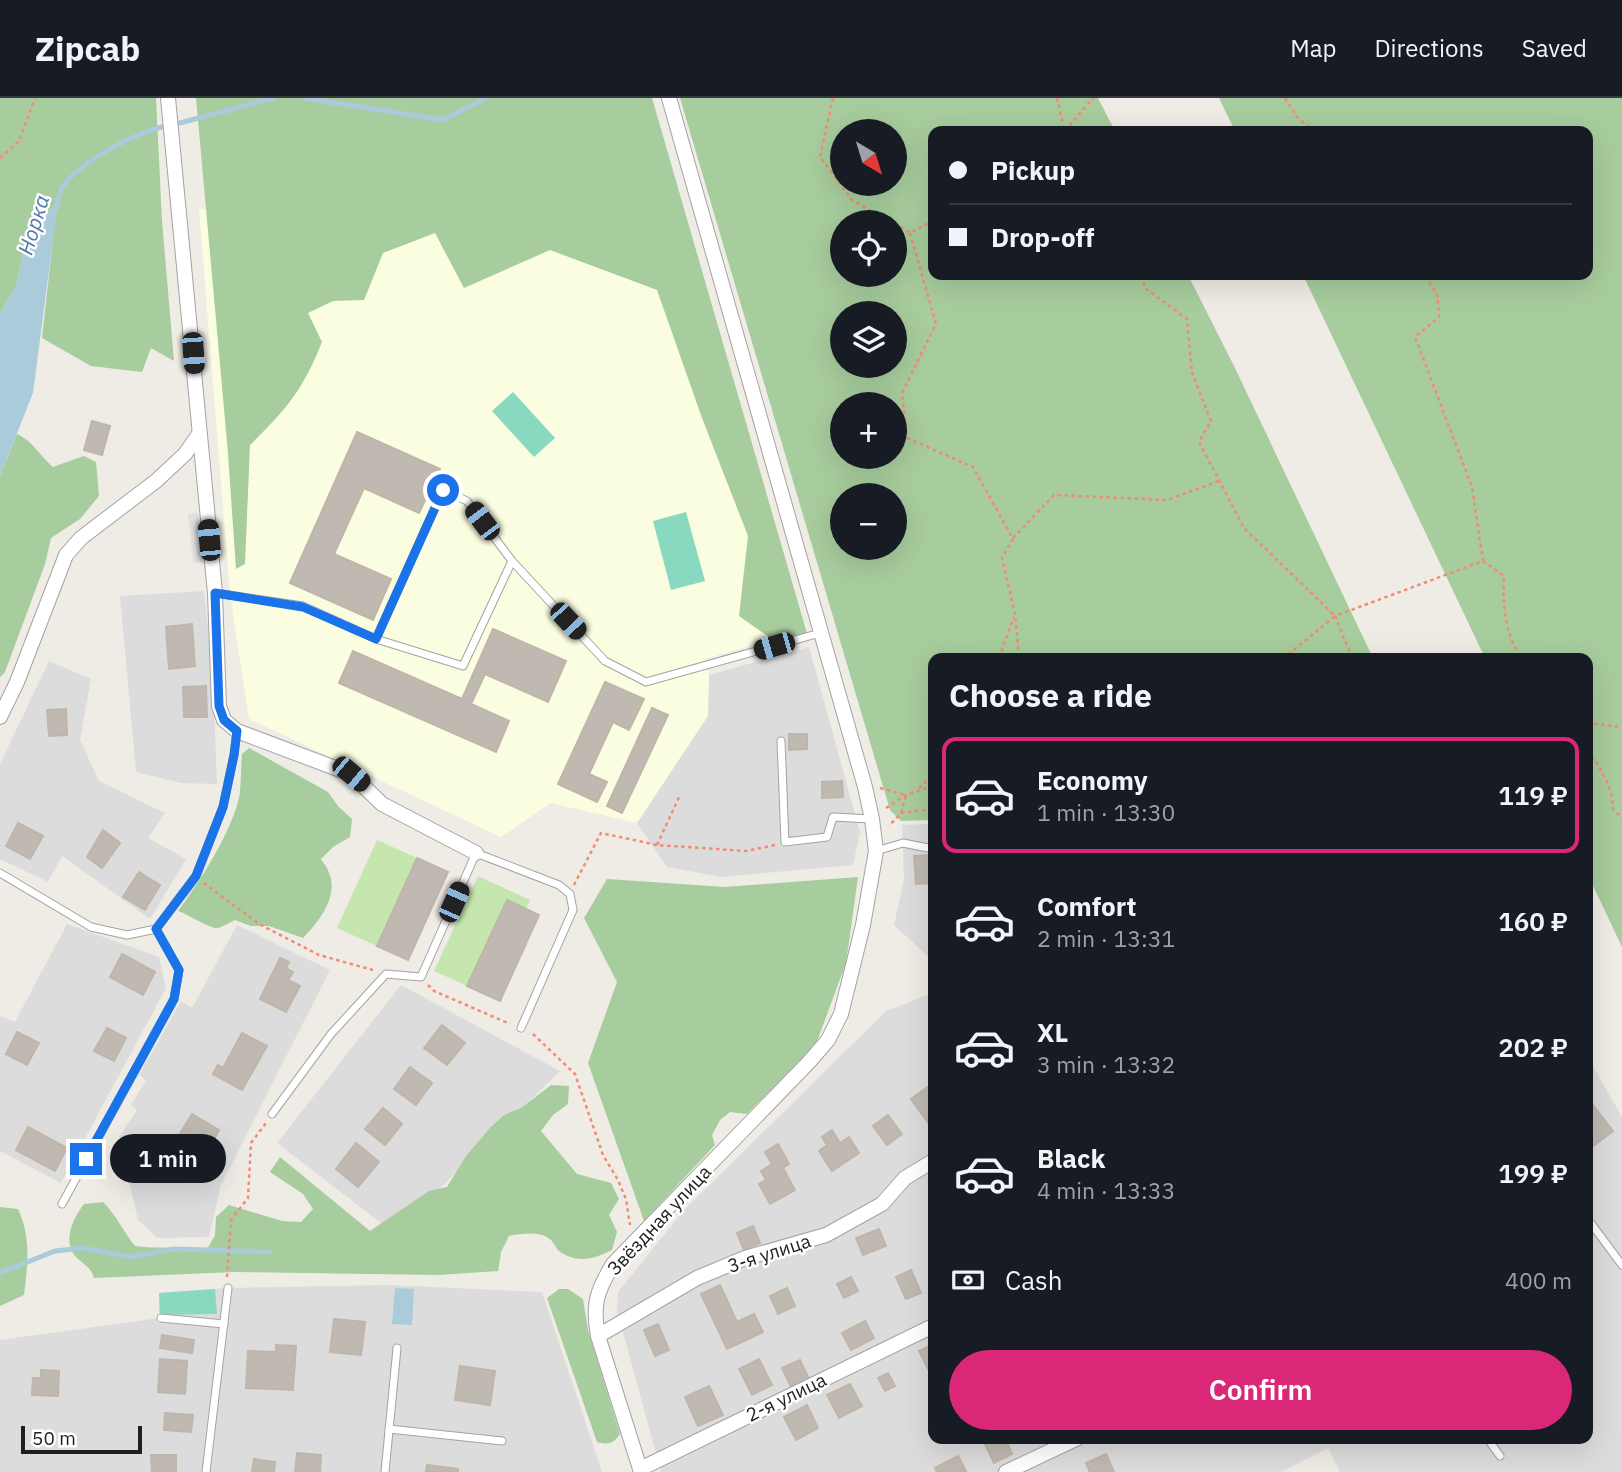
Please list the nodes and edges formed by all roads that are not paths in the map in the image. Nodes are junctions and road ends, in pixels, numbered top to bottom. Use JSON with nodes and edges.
{"nodes":[{"id":1,"x":168,"y":98,"type":"edge"},
{"id":2,"x":669,"y":98,"type":"edge"},
{"id":3,"x":199,"y":434,"type":"junction"},
{"id":4,"x":512,"y":561,"type":"junction"},
{"id":5,"x":215,"y":593,"type":"junction"},
{"id":6,"x":820,"y":633,"type":"junction"},
{"id":7,"x":376,"y":639,"type":"junction"},
{"id":8,"x":0,"y":717,"type":"edge"},
{"id":9,"x":237,"y":731,"type":"junction"},
{"id":10,"x":781,"y":741,"type":"dead end"},
{"id":11,"x":872,"y":819,"type":"junction"},
{"id":12,"x":875,"y":846,"type":"junction"},
{"id":13,"x":928,"y":848,"type":"edge"},
{"id":14,"x":476,"y":853,"type":"junction"},
{"id":15,"x":0,"y":873,"type":"edge"},
{"id":16,"x":156,"y":929,"type":"junction"},
{"id":17,"x":520,"y":1028,"type":"road end"},
{"id":18,"x":271,"y":1114,"type":"road end"},
{"id":19,"x":928,"y":1164,"type":"edge"},
{"id":20,"x":62,"y":1204,"type":"dead end"},
{"id":21,"x":1593,"y":1226,"type":"edge"},
{"id":22,"x":1595,"y":1228,"type":"joint"},
{"id":23,"x":1622,"y":1265,"type":"edge"},
{"id":24,"x":228,"y":1288,"type":"road end"},
{"id":25,"x":161,"y":1318,"type":"dead end"},
{"id":26,"x":224,"y":1324,"type":"junction"},
{"id":27,"x":928,"y":1328,"type":"edge"},
{"id":28,"x":598,"y":1336,"type":"junction"},
{"id":29,"x":397,"y":1348,"type":"dead end"},
{"id":30,"x":389,"y":1429,"type":"junction"},
{"id":31,"x":502,"y":1441,"type":"dead end"},
{"id":32,"x":1065,"y":1444,"type":"edge"},
{"id":33,"x":1491,"y":1444,"type":"edge"},
{"id":34,"x":1500,"y":1456,"type":"dead end"},
{"id":35,"x":641,"y":1470,"type":"edge"},
{"id":36,"x":206,"y":1472,"type":"edge"},
{"id":37,"x":385,"y":1472,"type":"edge"},
{"id":38,"x":1006,"y":1472,"type":"edge"}],
"edges":[{"from":1,"to":3,"type":"street"},
{"from":2,"to":6,"type":"street","name":"Звёздная улица"},
{"from":3,"to":5,"type":"street"},
{"from":3,"to":8,"type":"street"},
{"from":4,"to":6,"type":"lane"},
{"from":4,"to":7,"type":"lane"},
{"from":4,"to":7,"type":"lane"},
{"from":5,"to":7,"type":"lane"},
{"from":5,"to":9,"type":"street"},
{"from":6,"to":11,"type":"street","name":"Звёздная улица"},
{"from":9,"to":14,"type":"street"},
{"from":9,"to":16,"type":"lane"},
{"from":10,"to":11,"type":"lane"},
{"from":11,"to":12,"type":"street","name":"Звёздная улица"},
{"from":12,"to":13,"type":"lane"},
{"from":12,"to":28,"type":"street","name":"Звёздная улица"},
{"from":14,"to":17,"type":"lane"},
{"from":14,"to":18,"type":"lane"},
{"from":15,"to":16,"type":"lane"},
{"from":16,"to":20,"type":"lane"},
{"from":19,"to":28,"type":"street","name":"3-я улица"},
{"from":21,"to":22,"type":"lane"},
{"from":22,"to":23,"type":"lane"},
{"from":24,"to":26,"type":"lane"},
{"from":25,"to":26,"type":"lane"},
{"from":26,"to":36,"type":"lane"},
{"from":27,"to":35,"type":"street","name":"2-я улица"},
{"from":28,"to":35,"type":"street","name":"Звёздная улица"},
{"from":29,"to":30,"type":"lane"},
{"from":30,"to":31,"type":"lane"},
{"from":30,"to":37,"type":"lane"},
{"from":32,"to":38,"type":"street"},
{"from":33,"to":34,"type":"lane"}]}
